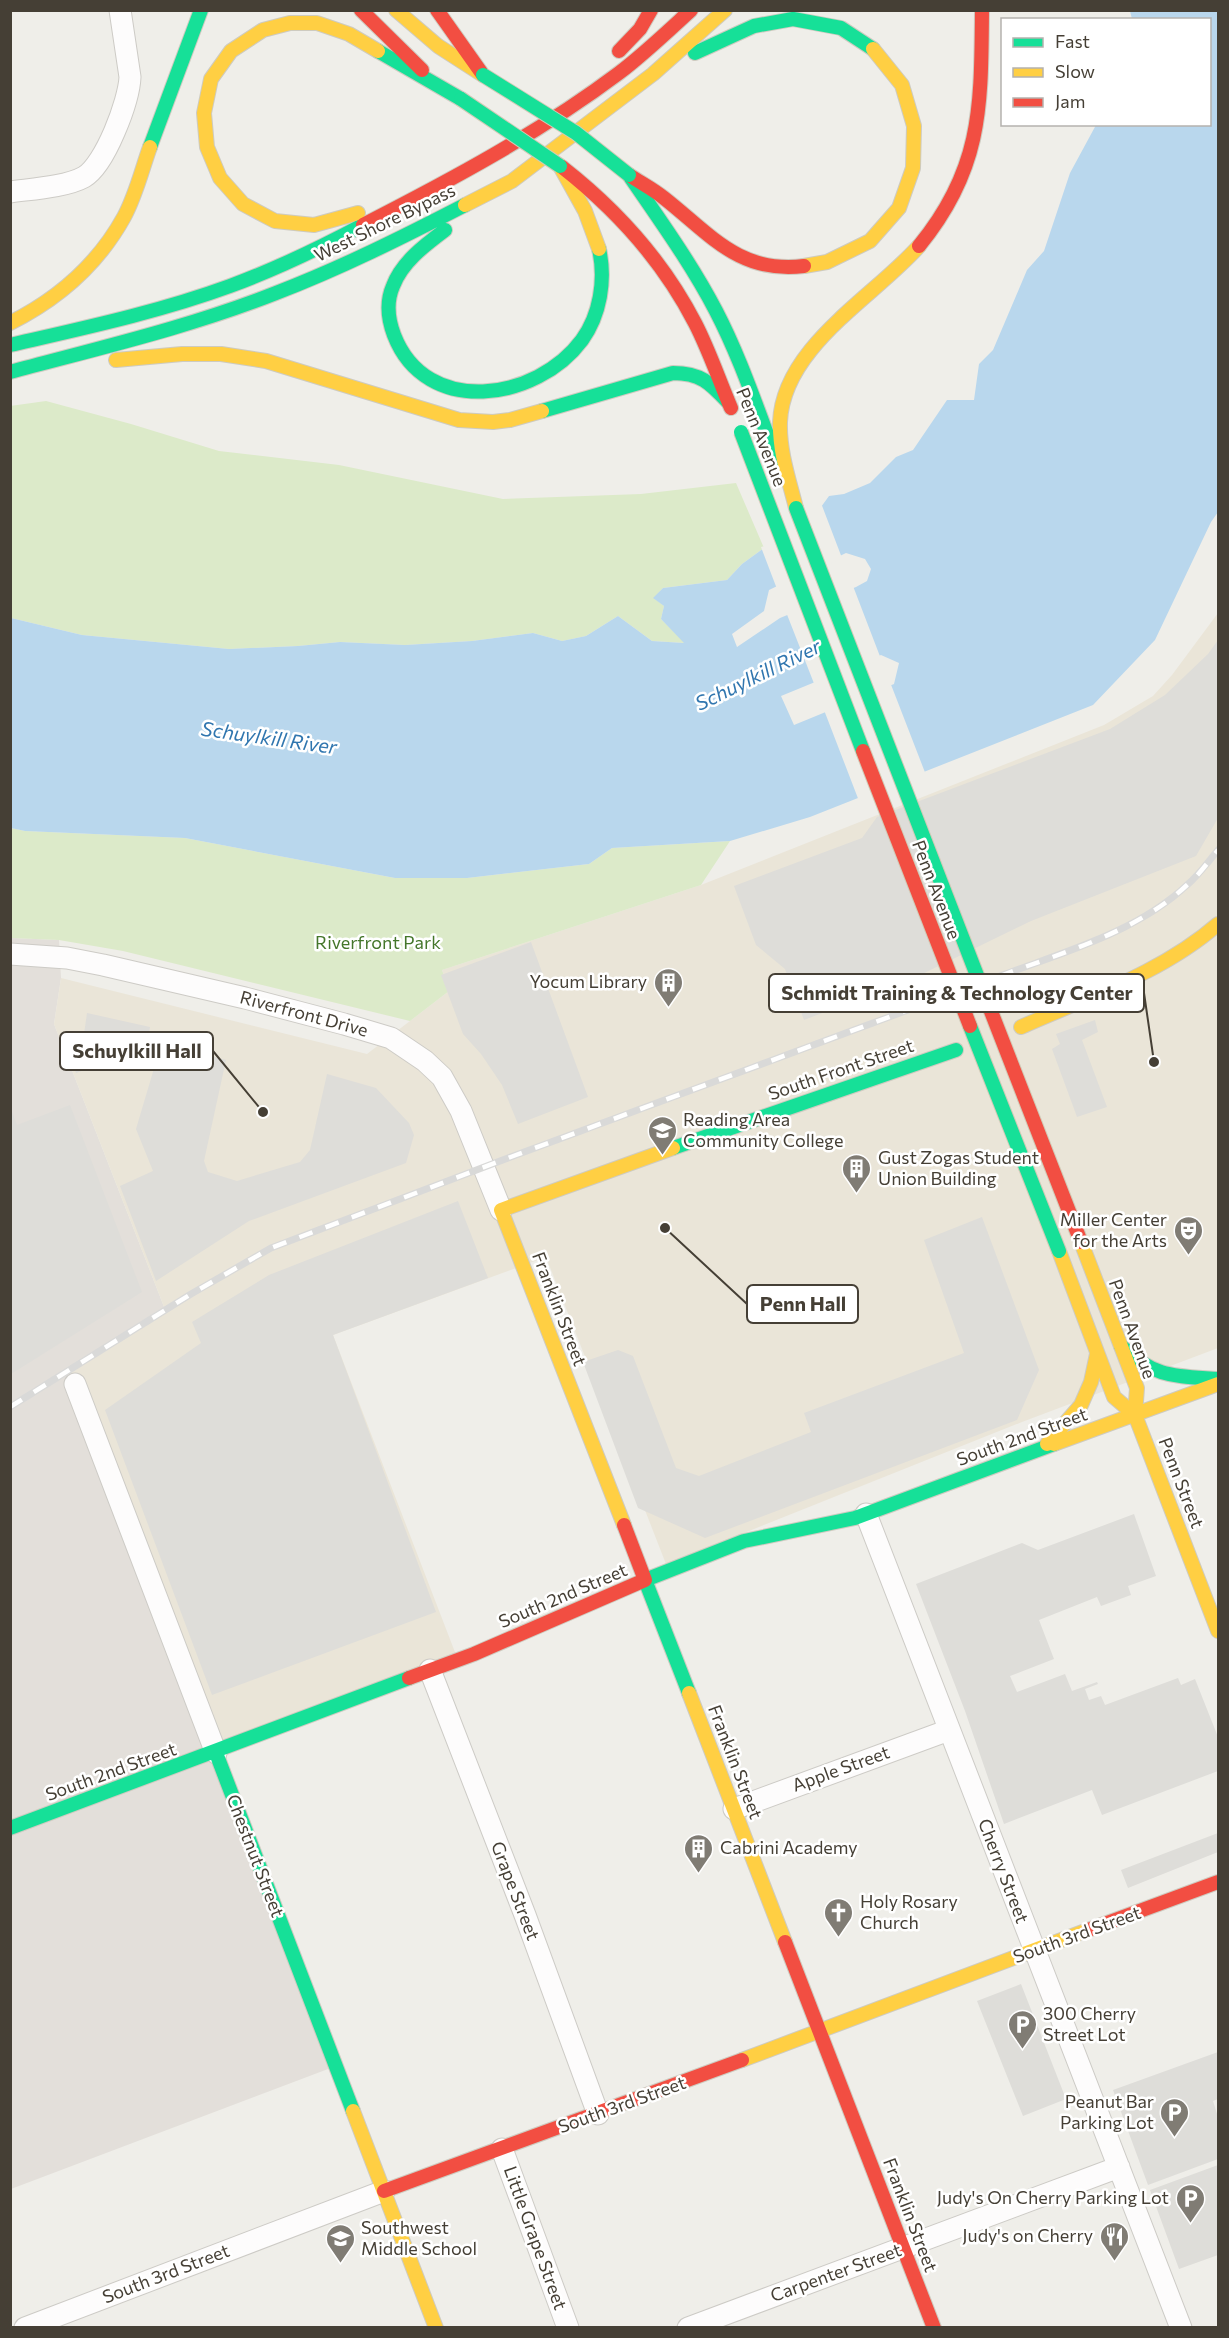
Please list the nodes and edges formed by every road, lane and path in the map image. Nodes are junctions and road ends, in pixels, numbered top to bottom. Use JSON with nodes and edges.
{"nodes":[{"id":1,"x":120,"y":10,"type":"edge"},
{"id":2,"x":201,"y":10,"type":"edge"},
{"id":3,"x":361,"y":10,"type":"edge"},
{"id":4,"x":396,"y":10,"type":"edge"},
{"id":5,"x":437,"y":10,"type":"edge"},
{"id":6,"x":651,"y":10,"type":"edge"},
{"id":7,"x":691,"y":10,"type":"edge"},
{"id":8,"x":725,"y":10,"type":"edge"},
{"id":9,"x":982,"y":10,"type":"edge"},
{"id":10,"x":483,"y":75,"type":"junction"},
{"id":11,"x":653,"y":75,"type":"junction"},
{"id":12,"x":461,"y":99,"type":"junction"},
{"id":13,"x":563,"y":112,"type":"junction"},
{"id":14,"x":560,"y":166,"type":"junction"},
{"id":15,"x":629,"y":175,"type":"junction"},
{"id":16,"x":455,"y":177,"type":"junction"},
{"id":17,"x":512,"y":182,"type":"junction"},
{"id":18,"x":10,"y":192,"type":"edge"},
{"id":19,"x":10,"y":323,"type":"edge"},
{"id":20,"x":10,"y":345,"type":"edge"},
{"id":21,"x":10,"y":372,"type":"edge"},
{"id":22,"x":10,"y":379,"type":"edge"},
{"id":23,"x":728,"y":402,"type":"junction"},
{"id":24,"x":796,"y":508,"type":"junction"},
{"id":25,"x":1218,"y":924,"type":"edge"},
{"id":26,"x":10,"y":954,"type":"edge"},
{"id":27,"x":1020,"y":1027,"type":"dead end"},
{"id":28,"x":956,"y":1050,"type":"dead end"},
{"id":29,"x":501,"y":1210,"type":"junction"},
{"id":30,"x":1121,"y":1346,"type":"junction"},
{"id":31,"x":1097,"y":1354,"type":"junction"},
{"id":32,"x":1218,"y":1379,"type":"edge"},
{"id":33,"x":75,"y":1384,"type":"dead end"},
{"id":34,"x":1218,"y":1384,"type":"edge"},
{"id":35,"x":1135,"y":1414,"type":"junction"},
{"id":36,"x":1044,"y":1448,"type":"junction"},
{"id":37,"x":866,"y":1514,"type":"junction"},
{"id":38,"x":645,"y":1581,"type":"junction"},
{"id":39,"x":1218,"y":1631,"type":"edge"},
{"id":40,"x":430,"y":1670,"type":"junction"},
{"id":41,"x":949,"y":1730,"type":"junction"},
{"id":42,"x":216,"y":1753,"type":"junction"},
{"id":43,"x":734,"y":1809,"type":"junction"},
{"id":44,"x":10,"y":1828,"type":"edge"},
{"id":45,"x":1218,"y":1882,"type":"edge"},
{"id":46,"x":1034,"y":1950,"type":"junction"},
{"id":47,"x":819,"y":2031,"type":"junction"},
{"id":48,"x":598,"y":2114,"type":"junction"},
{"id":49,"x":502,"y":2149,"type":"junction"},
{"id":50,"x":1119,"y":2167,"type":"junction"},
{"id":51,"x":384,"y":2191,"type":"junction"},
{"id":52,"x":903,"y":2247,"type":"junction"},
{"id":53,"x":25,"y":2328,"type":"edge"},
{"id":54,"x":436,"y":2328,"type":"edge"},
{"id":55,"x":568,"y":2328,"type":"edge"},
{"id":56,"x":688,"y":2328,"type":"edge"},
{"id":57,"x":934,"y":2328,"type":"edge"},
{"id":58,"x":1181,"y":2328,"type":"edge"}],
"edges":[{"from":1,"to":18,"type":"street"},
{"from":2,"to":19,"type":"main road"},
{"from":3,"to":12,"type":"main road","name":"Penn Avenue"},
{"from":4,"to":10,"type":"main road","name":"Penn Avenue"},
{"from":5,"to":10,"type":"main road"},
{"from":6,"to":13,"type":"main road"},
{"from":7,"to":13,"type":"main road","name":"West Shore Bypass"},
{"from":8,"to":11,"type":"main road","name":"West Shore Bypass"},
{"from":9,"to":24,"type":"main road"},
{"from":10,"to":15,"type":"main road","name":"Penn Avenue","bridge":true},
{"from":11,"to":15,"type":"main road"},
{"from":11,"to":17,"type":"main road","name":"West Shore Bypass"},
{"from":12,"to":14,"type":"main road","name":"Penn Avenue","bridge":true},
{"from":12,"to":16,"type":"main road"},
{"from":13,"to":16,"type":"main road","name":"West Shore Bypass"},
{"from":14,"to":17,"type":"main road"},
{"from":14,"to":23,"type":"main road","name":"Penn Avenue"},
{"from":15,"to":24,"type":"main road","name":"Penn Avenue"},
{"from":16,"to":20,"type":"main road","name":"West Shore Bypass"},
{"from":17,"to":21,"type":"main road","name":"West Shore Bypass"},
{"from":22,"to":23,"type":"main road"},
{"from":23,"to":31,"type":"main road","name":"Penn Avenue","bridge":true},
{"from":24,"to":30,"type":"main road","name":"Penn Avenue","bridge":true},
{"from":25,"to":27,"type":"main road"},
{"from":26,"to":29,"type":"street","name":"Riverfront Drive"},
{"from":28,"to":29,"type":"main road","name":"South Front Street"},
{"from":29,"to":38,"type":"main road","name":"Franklin Street"},
{"from":30,"to":32,"type":"main road"},
{"from":30,"to":35,"type":"main road","name":"Penn Avenue"},
{"from":31,"to":35,"type":"main road","name":"Penn Avenue"},
{"from":31,"to":36,"type":"main road"},
{"from":33,"to":42,"type":"street","name":"Chestnut Street"},
{"from":34,"to":35,"type":"main road","name":"South 2nd Street"},
{"from":35,"to":36,"type":"main road","name":"South 2nd Street"},
{"from":35,"to":39,"type":"main road","name":"Penn Street"},
{"from":36,"to":37,"type":"main road","name":"South 2nd Street"},
{"from":37,"to":38,"type":"main road","name":"South 2nd Street"},
{"from":37,"to":41,"type":"street","name":"Cherry Street"},
{"from":38,"to":40,"type":"main road","name":"South 2nd Street"},
{"from":38,"to":43,"type":"main road","name":"Franklin Street"},
{"from":40,"to":42,"type":"main road","name":"South 2nd Street"},
{"from":40,"to":48,"type":"street","name":"Grape Street"},
{"from":41,"to":43,"type":"street","name":"Apple Street"},
{"from":41,"to":46,"type":"street","name":"Cherry Street"},
{"from":42,"to":44,"type":"main road","name":"South 2nd Street"},
{"from":42,"to":51,"type":"main road","name":"Chestnut Street"},
{"from":43,"to":47,"type":"main road","name":"Franklin Street"},
{"from":45,"to":46,"type":"main road","name":"South 3rd Street"},
{"from":46,"to":47,"type":"main road","name":"South 3rd Street"},
{"from":46,"to":50,"type":"street","name":"Cherry Street"},
{"from":47,"to":48,"type":"main road","name":"South 3rd Street"},
{"from":47,"to":52,"type":"main road","name":"Franklin Street"},
{"from":48,"to":49,"type":"main road","name":"South 3rd Street"},
{"from":49,"to":51,"type":"main road","name":"South 3rd Street"},
{"from":49,"to":55,"type":"street","name":"Little Grape Street"},
{"from":50,"to":52,"type":"street","name":"Carpenter Street"},
{"from":50,"to":58,"type":"street","name":"Cherry Street"},
{"from":51,"to":53,"type":"street","name":"South 3rd Street"},
{"from":51,"to":54,"type":"main road","name":"Chestnut Street"},
{"from":52,"to":56,"type":"street","name":"Carpenter Street"},
{"from":52,"to":57,"type":"main road","name":"Franklin Street"}]}
